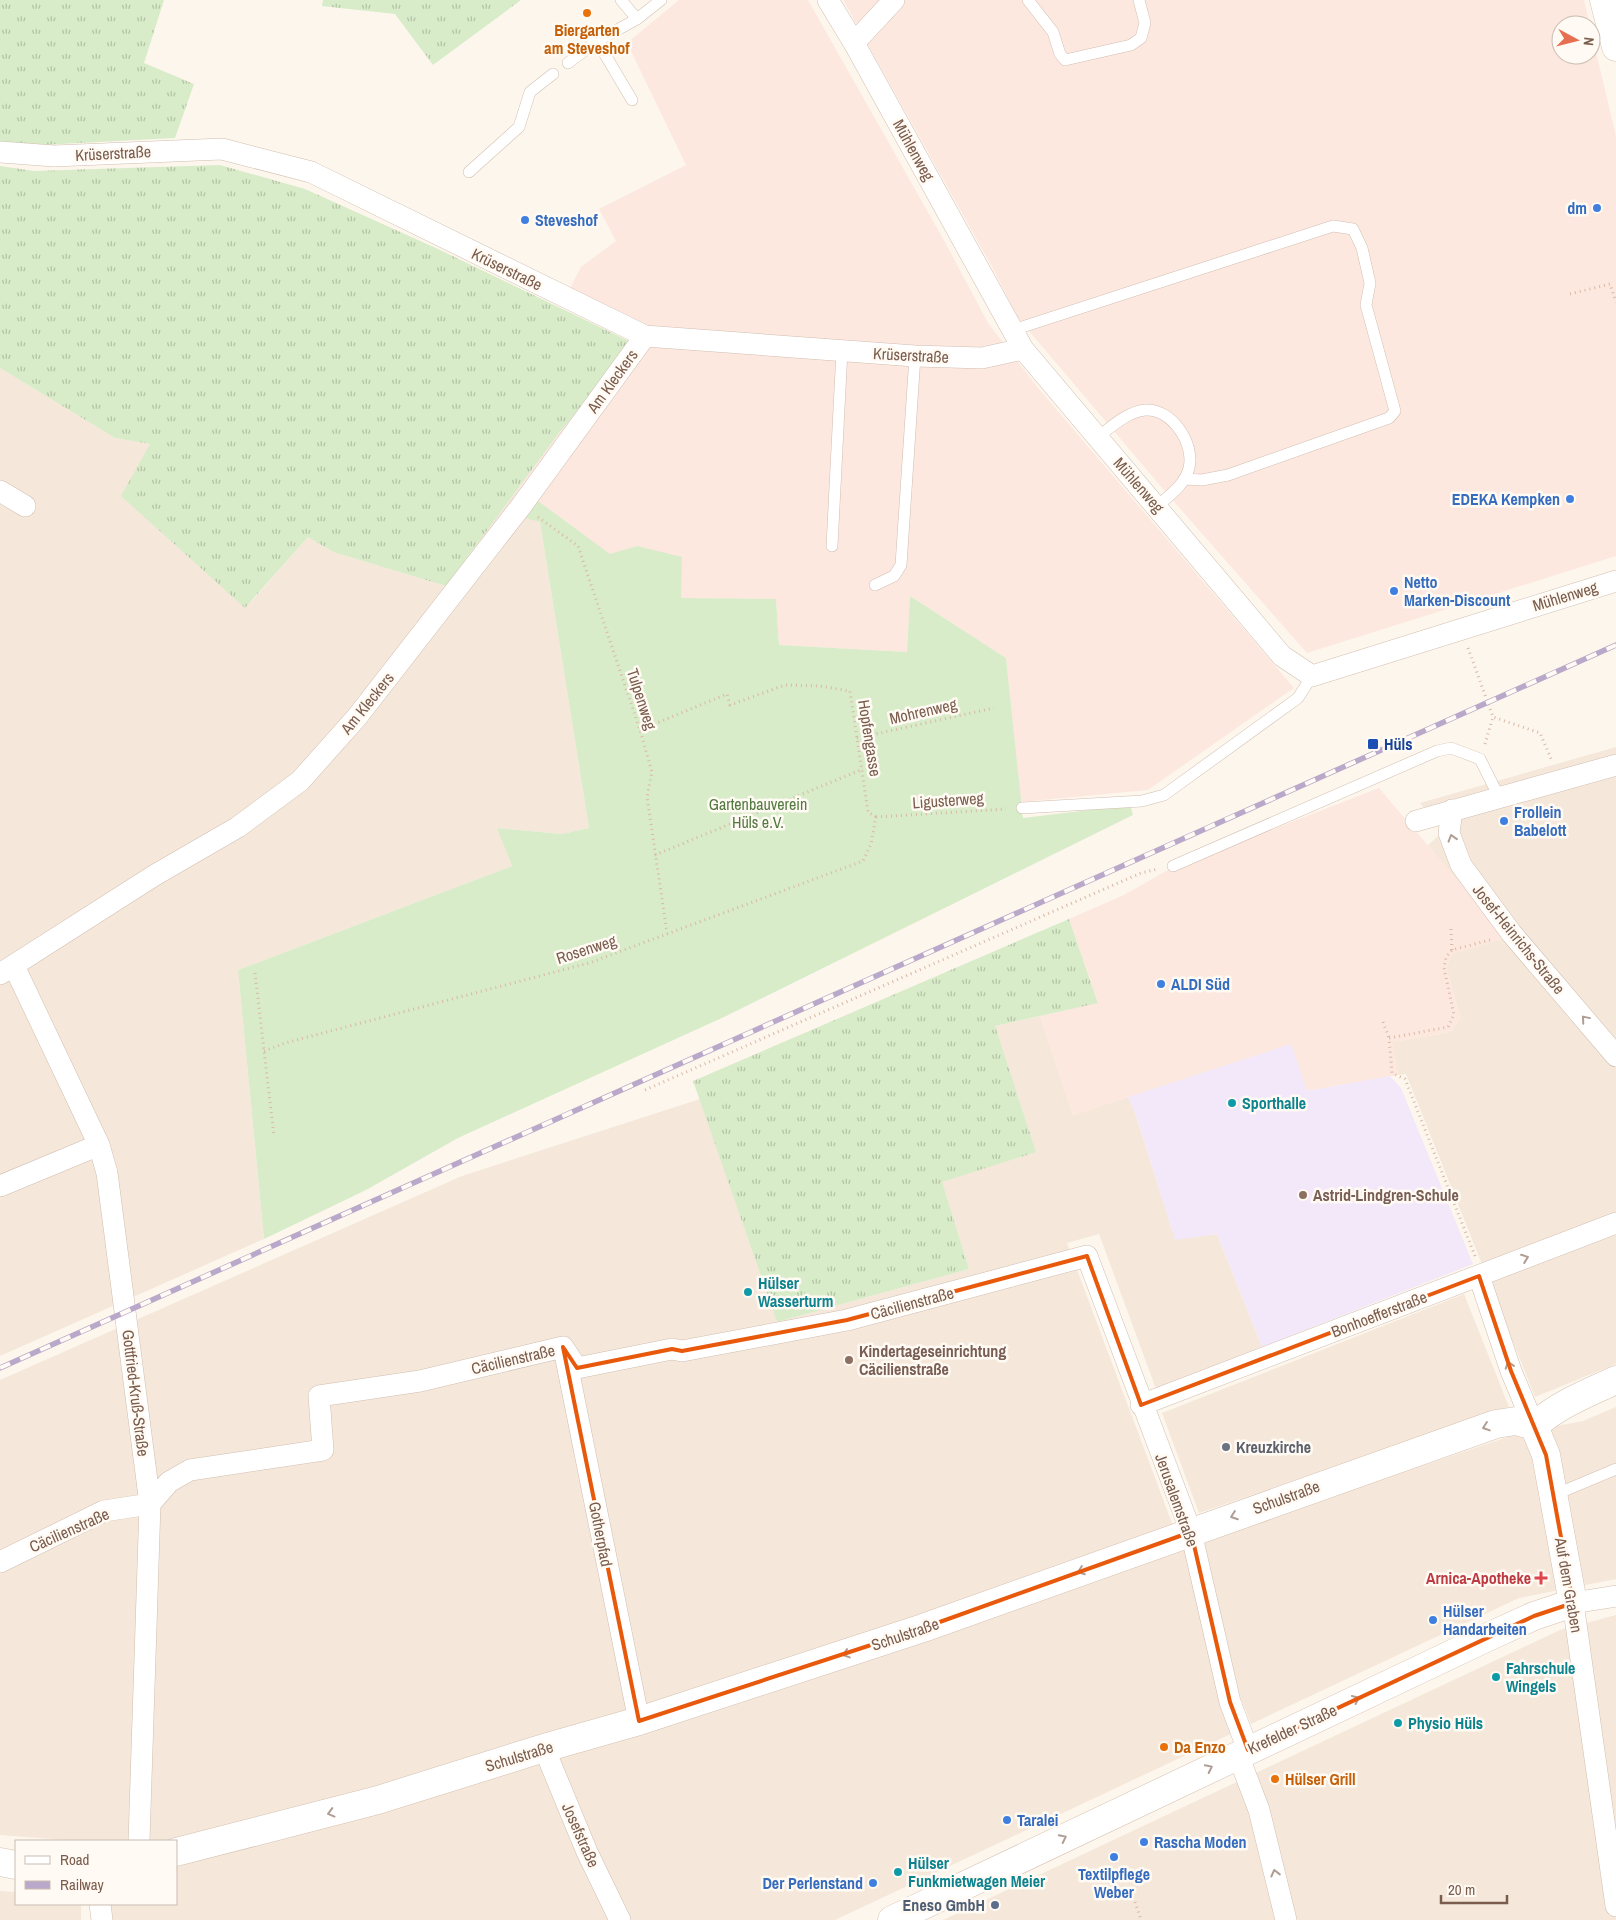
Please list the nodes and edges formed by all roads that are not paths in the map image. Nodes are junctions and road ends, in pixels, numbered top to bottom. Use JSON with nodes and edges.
{"nodes":[{"id":1,"x":621,"y":0,"type":"edge"},
{"id":2,"x":661,"y":0,"type":"edge"},
{"id":3,"x":828,"y":0,"type":"edge"},
{"id":4,"x":894,"y":0,"type":"edge"},
{"id":5,"x":1028,"y":0,"type":"edge"},
{"id":6,"x":1139,"y":0,"type":"edge"},
{"id":7,"x":1604,"y":0,"type":"edge"},
{"id":8,"x":637,"y":19,"type":"junction"},
{"id":9,"x":587,"y":33,"type":"dead end"},
{"id":10,"x":597,"y":41,"type":"junction"},
{"id":11,"x":854,"y":43,"type":"junction"},
{"id":12,"x":1616,"y":47,"type":"edge"},
{"id":13,"x":568,"y":63,"type":"dead end"},
{"id":14,"x":553,"y":74,"type":"dead end"},
{"id":15,"x":632,"y":100,"type":"dead end"},
{"id":16,"x":0,"y":152,"type":"edge"},
{"id":17,"x":469,"y":172,"type":"dead end"},
{"id":18,"x":1013,"y":330,"type":"junction"},
{"id":19,"x":645,"y":336,"type":"junction"},
{"id":20,"x":1023,"y":349,"type":"junction"},
{"id":21,"x":842,"y":350,"type":"junction"},
{"id":22,"x":915,"y":356,"type":"junction"},
{"id":23,"x":1098,"y":437,"type":"junction"},
{"id":24,"x":1184,"y":479,"type":"junction"},
{"id":25,"x":0,"y":491,"type":"edge"},
{"id":26,"x":25,"y":506,"type":"dead end"},
{"id":27,"x":1157,"y":506,"type":"junction"},
{"id":28,"x":832,"y":546,"type":"dead end"},
{"id":29,"x":1616,"y":581,"type":"edge"},
{"id":30,"x":875,"y":585,"type":"dead end"},
{"id":31,"x":1312,"y":676,"type":"junction"},
{"id":32,"x":1616,"y":765,"type":"edge"},
{"id":33,"x":1500,"y":797,"type":"junction"},
{"id":34,"x":1022,"y":808,"type":"road end"},
{"id":35,"x":1452,"y":810,"type":"junction"},
{"id":36,"x":1416,"y":820,"type":"dead end"},
{"id":37,"x":1173,"y":866,"type":"road end"},
{"id":38,"x":7,"y":970,"type":"edge"},
{"id":39,"x":1616,"y":1056,"type":"edge"},
{"id":40,"x":98,"y":1145,"type":"junction"},
{"id":41,"x":0,"y":1186,"type":"edge"},
{"id":42,"x":1616,"y":1223,"type":"edge"},
{"id":43,"x":1087,"y":1256,"type":"joint"},
{"id":44,"x":1479,"y":1276,"type":"junction"},
{"id":45,"x":564,"y":1347,"type":"junction"},
{"id":46,"x":1616,"y":1380,"type":"edge"},
{"id":47,"x":1142,"y":1405,"type":"junction"},
{"id":48,"x":1534,"y":1426,"type":"junction"},
{"id":49,"x":1616,"y":1469,"type":"edge"},
{"id":50,"x":1554,"y":1495,"type":"junction"},
{"id":51,"x":150,"y":1504,"type":"junction"},
{"id":52,"x":1191,"y":1532,"type":"junction"},
{"id":53,"x":0,"y":1562,"type":"edge"},
{"id":54,"x":1616,"y":1596,"type":"edge"},
{"id":55,"x":1573,"y":1603,"type":"junction"},
{"id":56,"x":639,"y":1721,"type":"junction"},
{"id":57,"x":544,"y":1748,"type":"junction"},
{"id":58,"x":1243,"y":1752,"type":"junction"},
{"id":59,"x":139,"y":1840,"type":"edge"},
{"id":60,"x":178,"y":1851,"type":"edge"},
{"id":61,"x":0,"y":1862,"type":"edge"},
{"id":62,"x":15,"y":1865,"type":"edge"},
{"id":63,"x":100,"y":1905,"type":"edge"},
{"id":64,"x":1616,"y":1906,"type":"edge"},
{"id":65,"x":1616,"y":1915,"type":"edge"},
{"id":66,"x":102,"y":1920,"type":"edge"},
{"id":67,"x":620,"y":1920,"type":"edge"},
{"id":68,"x":892,"y":1920,"type":"edge"},
{"id":69,"x":1286,"y":1920,"type":"edge"},
{"id":70,"x":1608,"y":1920,"type":"edge"}],
"edges":[{"from":1,"to":8,"type":"lane"},
{"from":2,"to":8,"type":"lane"},
{"from":3,"to":11,"type":"street","name":"Mühlenweg"},
{"from":4,"to":11,"type":"street"},
{"from":5,"to":6,"type":"lane"},
{"from":7,"to":12,"type":"street"},
{"from":8,"to":10,"type":"lane"},
{"from":9,"to":10,"type":"lane"},
{"from":10,"to":13,"type":"lane"},
{"from":10,"to":15,"type":"lane"},
{"from":11,"to":18,"type":"street","name":"Mühlenweg"},
{"from":14,"to":17,"type":"lane"},
{"from":16,"to":19,"type":"street","name":"Krüserstraße"},
{"from":18,"to":20,"type":"street","name":"Mühlenweg"},
{"from":18,"to":24,"type":"lane"},
{"from":19,"to":21,"type":"street","name":"Krüserstraße"},
{"from":19,"to":38,"type":"street","name":"Am Kleckers"},
{"from":20,"to":22,"type":"street","name":"Krüserstraße"},
{"from":20,"to":23,"type":"street","name":"Mühlenweg"},
{"from":21,"to":22,"type":"street","name":"Krüserstraße"},
{"from":21,"to":28,"type":"lane"},
{"from":22,"to":30,"type":"lane"},
{"from":23,"to":24,"type":"lane"},
{"from":23,"to":27,"type":"street","name":"Mühlenweg"},
{"from":24,"to":27,"type":"lane"},
{"from":25,"to":26,"type":"street"},
{"from":27,"to":31,"type":"street","name":"Mühlenweg"},
{"from":29,"to":31,"type":"street","name":"Mühlenweg"},
{"from":31,"to":34,"type":"lane"},
{"from":32,"to":33,"type":"street"},
{"from":33,"to":35,"type":"street"},
{"from":33,"to":37,"type":"lane"},
{"from":35,"to":36,"type":"street"},
{"from":39,"to":35,"type":"street","name":"Josef-Heinrichs-Straße","one_way":true},
{"from":38,"to":40,"type":"street","name":"Gottfried-Kruß-Straße"},
{"from":40,"to":41,"type":"street"},
{"from":40,"to":51,"type":"street","name":"Gottfried-Kruß-Straße"},
{"from":44,"to":42,"type":"street","name":"Bonhoefferstraße","one_way":true},
{"from":43,"to":45,"type":"street","name":"Cäcilienstraße"},
{"from":43,"to":47,"type":"street","name":"Jerusalemstraße"},
{"from":44,"to":47,"type":"street","name":"Bonhoefferstraße"},
{"from":48,"to":44,"type":"street","name":"Auf dem Graben","one_way":true},
{"from":45,"to":51,"type":"street","name":"Cäcilienstraße"},
{"from":45,"to":56,"type":"street","name":"Gotherpfad"},
{"from":46,"to":48,"type":"street"},
{"from":47,"to":52,"type":"street","name":"Jerusalemstraße"},
{"from":48,"to":50,"type":"street","name":"Auf dem Graben"},
{"from":48,"to":52,"type":"street","name":"Schulstraße","one_way":true},
{"from":49,"to":50,"type":"lane"},
{"from":50,"to":55,"type":"street","name":"Auf dem Graben"},
{"from":51,"to":53,"type":"street","name":"Cäcilienstraße"},
{"from":51,"to":59,"type":"street","name":"Gottfried-Kruß-Straße"},
{"from":52,"to":56,"type":"street","name":"Schulstraße","one_way":true},
{"from":52,"to":58,"type":"street","name":"Jerusalemstraße"},
{"from":54,"to":55,"type":"street","name":"Krefelder Straße"},
{"from":58,"to":55,"type":"street","name":"Krefelder Straße","one_way":true},
{"from":55,"to":64,"type":"street","name":"Auf dem Graben"},
{"from":56,"to":57,"type":"street","name":"Schulstraße"},
{"from":57,"to":60,"type":"street","name":"Schulstraße","one_way":true},
{"from":57,"to":67,"type":"street","name":"Josefstraße"},
{"from":68,"to":58,"type":"street","name":"Krefelder Straße","one_way":true},
{"from":69,"to":58,"type":"street","name":"Jerusalemstraße","one_way":true},
{"from":61,"to":62,"type":"street"},
{"from":63,"to":66,"type":"street"},
{"from":65,"to":70,"type":"street"}]}
